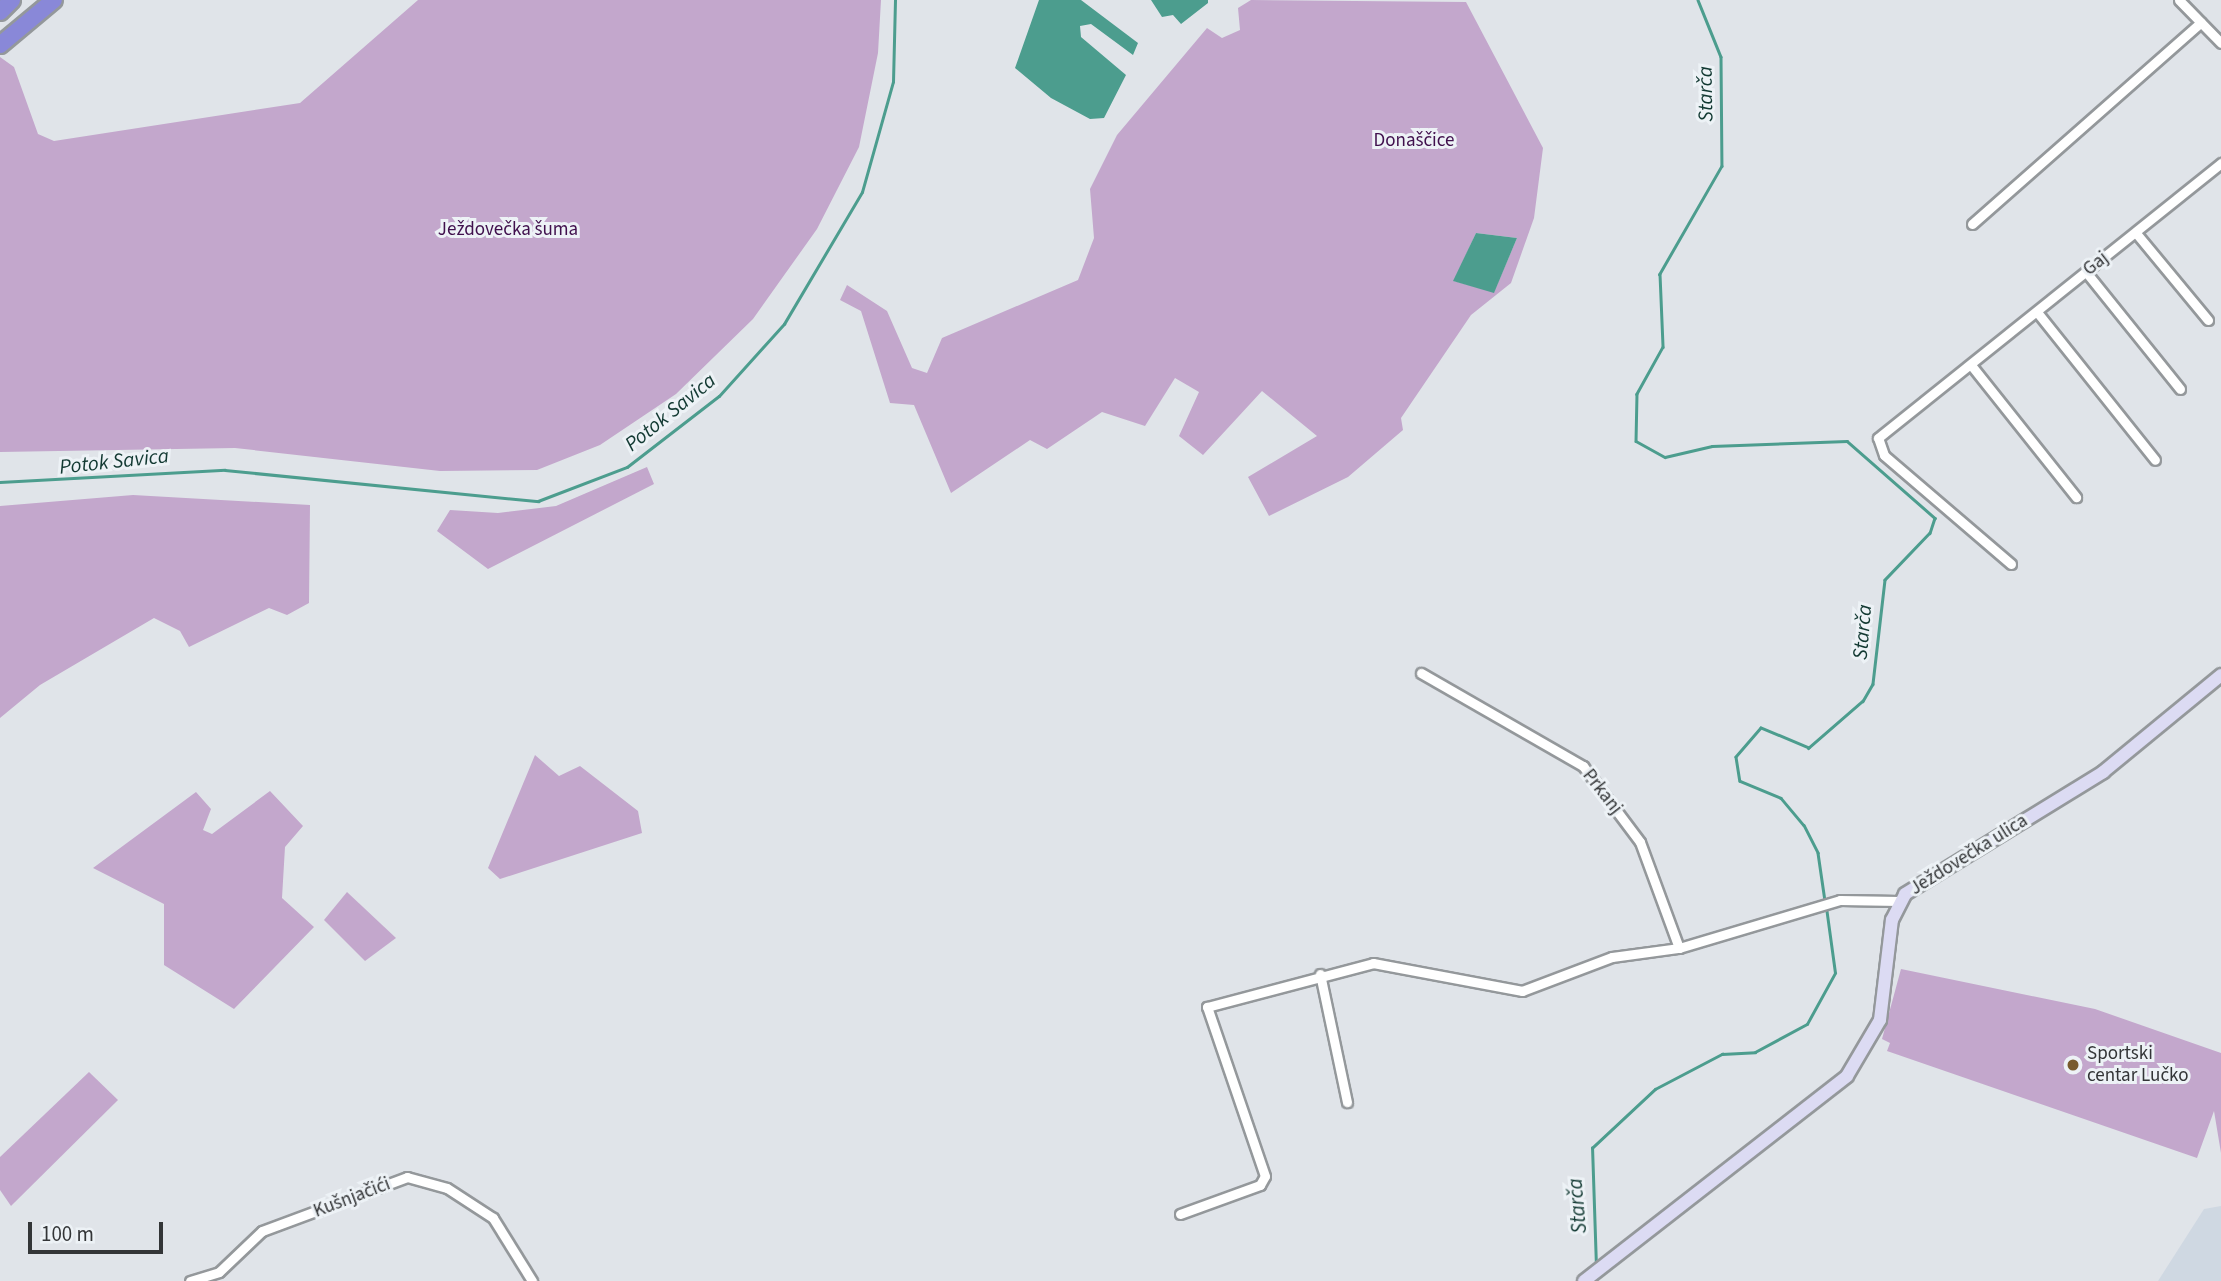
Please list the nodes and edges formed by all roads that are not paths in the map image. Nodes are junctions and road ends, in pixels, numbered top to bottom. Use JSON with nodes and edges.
{"nodes":[{"id":1,"x":12,"y":0,"type":"edge"},
{"id":2,"x":35,"y":0,"type":"edge"},
{"id":3,"x":54,"y":0,"type":"edge"},
{"id":4,"x":2179,"y":0,"type":"edge"},
{"id":5,"x":0,"y":12,"type":"edge"},
{"id":6,"x":2201,"y":22,"type":"junction"},
{"id":7,"x":0,"y":35,"type":"edge"},
{"id":8,"x":2221,"y":43,"type":"edge"},
{"id":9,"x":0,"y":45,"type":"edge"},
{"id":10,"x":2221,"y":163,"type":"edge"},
{"id":11,"x":1972,"y":224,"type":"dead end"},
{"id":12,"x":2136,"y":233,"type":"junction"},
{"id":13,"x":2086,"y":271,"type":"junction"},
{"id":14,"x":2037,"y":312,"type":"junction"},
{"id":15,"x":2208,"y":320,"type":"dead end"},
{"id":16,"x":1971,"y":365,"type":"junction"},
{"id":17,"x":2180,"y":390,"type":"dead end"},
{"id":18,"x":2155,"y":460,"type":"dead end"},
{"id":19,"x":2076,"y":497,"type":"dead end"},
{"id":20,"x":2011,"y":564,"type":"dead end"},
{"id":21,"x":1421,"y":673,"type":"dead end"},
{"id":22,"x":2221,"y":675,"type":"edge"},
{"id":23,"x":1899,"y":901,"type":"junction"},
{"id":24,"x":1679,"y":948,"type":"junction"},
{"id":25,"x":1320,"y":974,"type":"junction"},
{"id":26,"x":1347,"y":1102,"type":"dead end"},
{"id":27,"x":1180,"y":1214,"type":"dead end"},
{"id":28,"x":1592,"y":1275,"type":"edge"},
{"id":29,"x":190,"y":1281,"type":"edge"},
{"id":30,"x":532,"y":1281,"type":"edge"}],
"edges":[{"from":1,"to":5,"type":"highway"},
{"from":2,"to":7,"type":"highway"},
{"from":3,"to":9,"type":"highway"},
{"from":4,"to":6,"type":"street"},
{"from":6,"to":8,"type":"street"},
{"from":6,"to":11,"type":"street"},
{"from":10,"to":12,"type":"street","name":"Gaj"},
{"from":12,"to":13,"type":"street","name":"Gaj"},
{"from":12,"to":15,"type":"street"},
{"from":13,"to":14,"type":"street","name":"Gaj"},
{"from":13,"to":17,"type":"street"},
{"from":14,"to":16,"type":"street","name":"Gaj"},
{"from":14,"to":18,"type":"street"},
{"from":16,"to":19,"type":"street"},
{"from":16,"to":20,"type":"street","name":"Gaj"},
{"from":21,"to":24,"type":"street","name":"Prkanj"},
{"from":22,"to":23,"type":"main road","name":"Ježdovečka ulica"},
{"from":23,"to":24,"type":"street"},
{"from":23,"to":28,"type":"main road","name":"Ježdovečka ulica"},
{"from":24,"to":25,"type":"street"},
{"from":25,"to":26,"type":"street"},
{"from":25,"to":27,"type":"street"},
{"from":29,"to":30,"type":"street","name":"Kušnjačići"}]}
